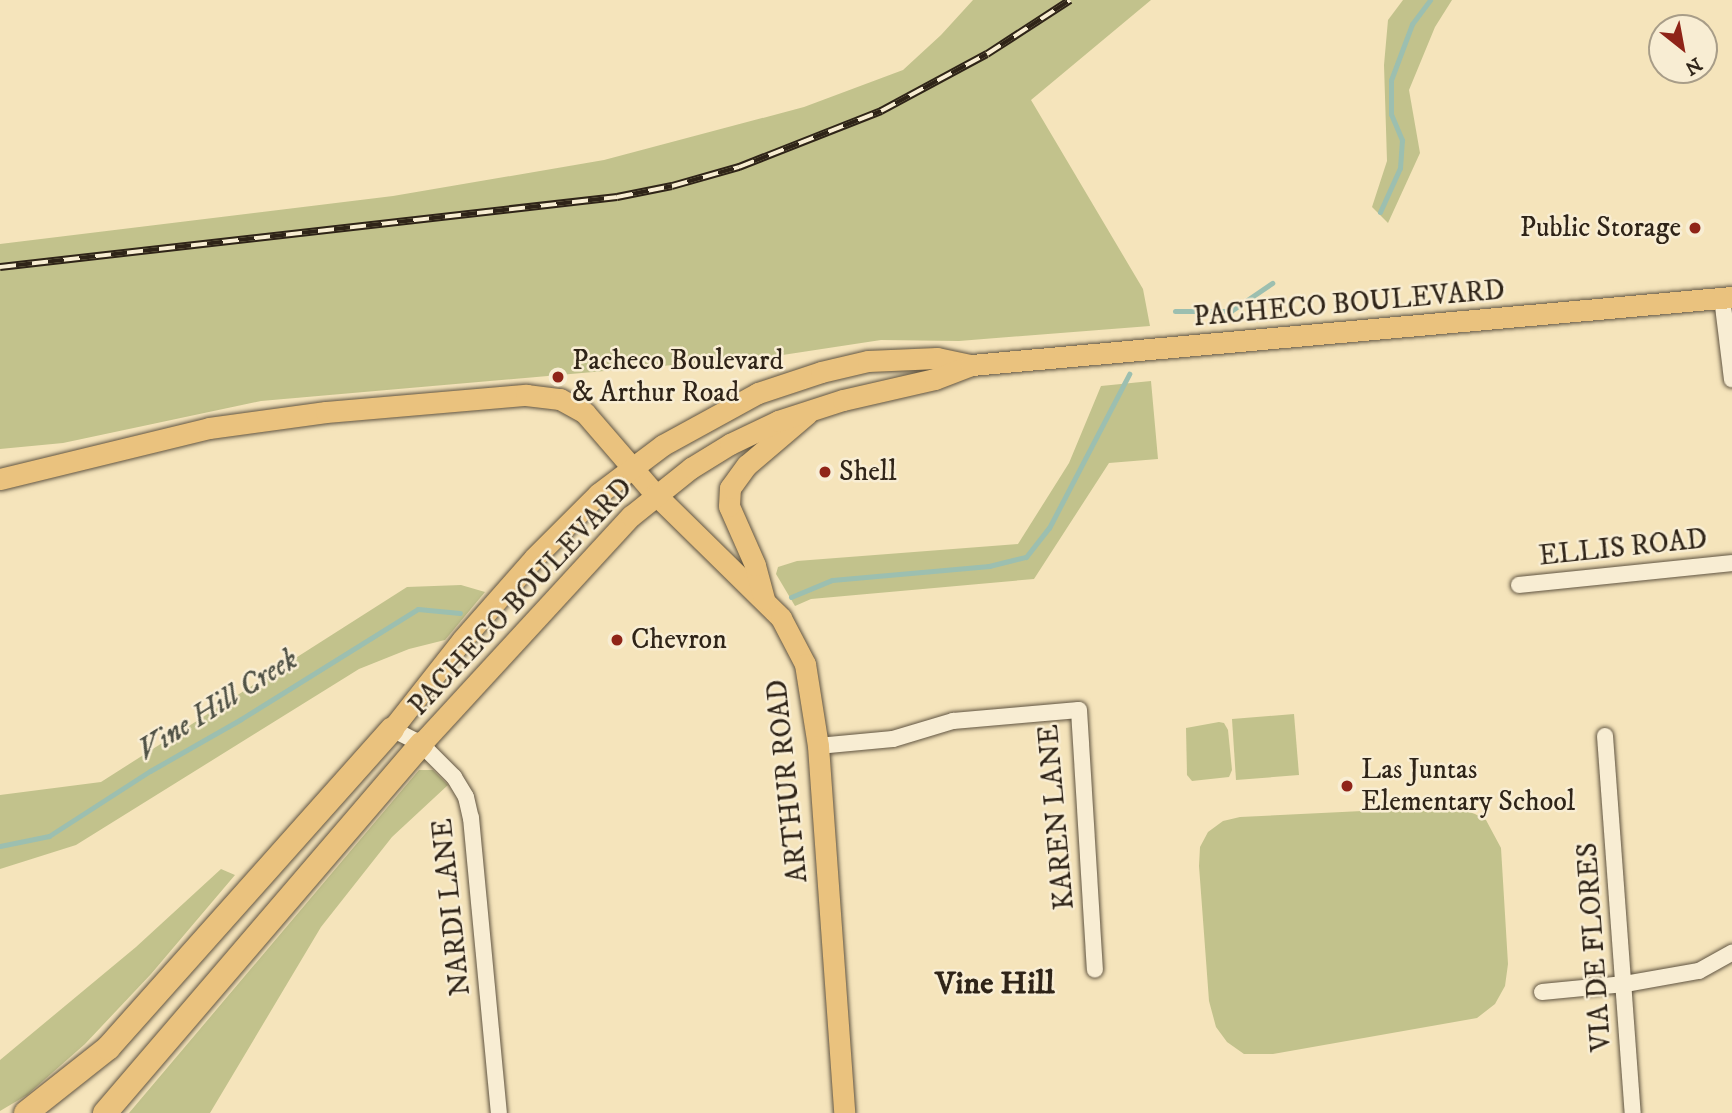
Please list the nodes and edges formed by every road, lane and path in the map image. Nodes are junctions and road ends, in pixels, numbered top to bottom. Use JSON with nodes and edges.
{"nodes":[{"id":1,"x":1727,"y":298,"type":"edge"},
{"id":2,"x":971,"y":365,"type":"junction"},
{"id":3,"x":1732,"y":379,"type":"edge"},
{"id":4,"x":809,"y":412,"type":"junction"},
{"id":5,"x":632,"y":467,"type":"junction"},
{"id":6,"x":0,"y":479,"type":"edge"},
{"id":7,"x":655,"y":494,"type":"junction"},
{"id":8,"x":1732,"y":563,"type":"edge"},
{"id":9,"x":1519,"y":585,"type":"dead end"},
{"id":10,"x":764,"y":599,"type":"junction"},
{"id":11,"x":392,"y":729,"type":"junction"},
{"id":12,"x":1605,"y":736,"type":"dead end"},
{"id":13,"x":421,"y":744,"type":"junction"},
{"id":14,"x":818,"y":746,"type":"junction"},
{"id":15,"x":1732,"y":953,"type":"edge"},
{"id":16,"x":1095,"y":970,"type":"dead end"},
{"id":17,"x":1625,"y":984,"type":"junction"},
{"id":18,"x":1542,"y":992,"type":"dead end"},
{"id":19,"x":26,"y":1113,"type":"edge"},
{"id":20,"x":105,"y":1113,"type":"edge"},
{"id":21,"x":499,"y":1113,"type":"edge"},
{"id":22,"x":844,"y":1113,"type":"edge"},
{"id":23,"x":1633,"y":1113,"type":"edge"}],
"edges":[{"from":1,"to":2,"type":"main road","name":"PACHECO BOULEVARD"},
{"from":1,"to":3,"type":"street"},
{"from":2,"to":4,"type":"main road","name":"PACHECO BOULEVARD"},
{"from":2,"to":5,"type":"main road","name":"PACHECO BOULEVARD"},
{"from":4,"to":7,"type":"main road","name":"PACHECO BOULEVARD"},
{"from":4,"to":10,"type":"main road"},
{"from":5,"to":6,"type":"main road","name":"PACHECO BOULEVARD"},
{"from":5,"to":7,"type":"main road","name":"ARTHUR ROAD"},
{"from":5,"to":11,"type":"main road","name":"PACHECO BOULEVARD"},
{"from":7,"to":10,"type":"main road","name":"ARTHUR ROAD"},
{"from":7,"to":13,"type":"main road","name":"PACHECO BOULEVARD"},
{"from":8,"to":9,"type":"street","name":"ELLIS ROAD"},
{"from":10,"to":14,"type":"main road","name":"ARTHUR ROAD"},
{"from":11,"to":13,"type":"street","name":"NARDI LANE"},
{"from":11,"to":19,"type":"highway"},
{"from":12,"to":17,"type":"street","name":"VIA DE FLORES"},
{"from":13,"to":20,"type":"highway"},
{"from":13,"to":21,"type":"street","name":"NARDI LANE"},
{"from":14,"to":16,"type":"street","name":"KAREN LANE"},
{"from":14,"to":22,"type":"main road","name":"ARTHUR ROAD"},
{"from":15,"to":17,"type":"street"},
{"from":17,"to":18,"type":"street"},
{"from":17,"to":23,"type":"street","name":"VIA DE FLORES"}]}
